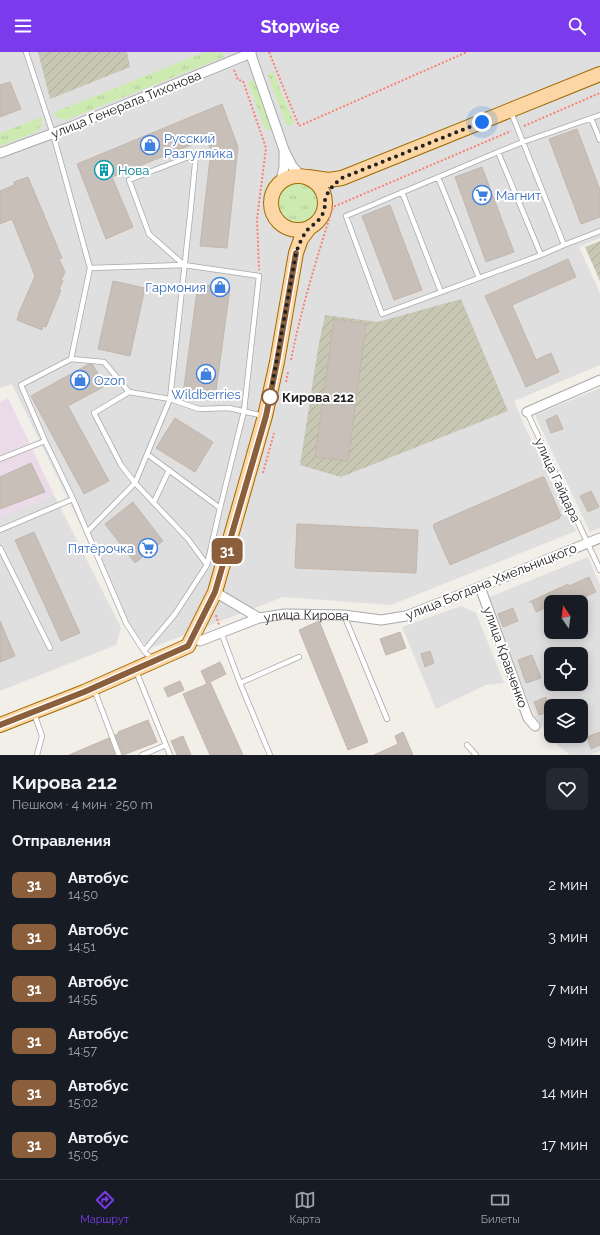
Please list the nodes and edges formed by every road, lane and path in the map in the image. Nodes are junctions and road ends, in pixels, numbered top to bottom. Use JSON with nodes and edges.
{"nodes":[{"id":1,"x":26,"y":52,"type":"edge"},
{"id":2,"x":250,"y":52,"type":"edge"},
{"id":3,"x":269,"y":52,"type":"edge"},
{"id":4,"x":467,"y":52,"type":"edge"},
{"id":5,"x":232,"y":67,"type":"dead end"},
{"id":6,"x":600,"y":74,"type":"edge"},
{"id":7,"x":600,"y":93,"type":"edge"},
{"id":8,"x":510,"y":111,"type":"junction"},
{"id":9,"x":600,"y":115,"type":"edge"},
{"id":10,"x":591,"y":118,"type":"junction"},
{"id":11,"x":518,"y":128,"type":"junction"},
{"id":12,"x":53,"y":134,"type":"junction"},
{"id":13,"x":600,"y":140,"type":"edge"},
{"id":14,"x":523,"y":142,"type":"junction"},
{"id":15,"x":284,"y":150,"type":"junction"},
{"id":16,"x":498,"y":152,"type":"junction"},
{"id":17,"x":0,"y":153,"type":"edge"},
{"id":18,"x":304,"y":176,"type":"junction"},
{"id":19,"x":438,"y":177,"type":"junction"},
{"id":20,"x":342,"y":178,"type":"junction"},
{"id":21,"x":281,"y":181,"type":"junction"},
{"id":22,"x":402,"y":192,"type":"junction"},
{"id":23,"x":325,"y":199,"type":"junction"},
{"id":24,"x":285,"y":226,"type":"junction"},
{"id":25,"x":310,"y":227,"type":"junction"},
{"id":26,"x":600,"y":231,"type":"edge"},
{"id":27,"x":564,"y":245,"type":"junction"},
{"id":28,"x":296,"y":253,"type":"junction"},
{"id":29,"x":541,"y":255,"type":"junction"},
{"id":30,"x":184,"y":265,"type":"junction"},
{"id":31,"x":90,"y":268,"type":"junction"},
{"id":32,"x":259,"y":276,"type":"junction"},
{"id":33,"x":441,"y":292,"type":"junction"},
{"id":34,"x":71,"y":359,"type":"junction"},
{"id":35,"x":290,"y":363,"type":"dead end"},
{"id":36,"x":289,"y":370,"type":"dead end"},
{"id":37,"x":600,"y":380,"type":"edge"},
{"id":38,"x":286,"y":384,"type":"dead end"},
{"id":39,"x":129,"y":392,"type":"junction"},
{"id":40,"x":170,"y":399,"type":"junction"},
{"id":41,"x":244,"y":411,"type":"junction"},
{"id":42,"x":526,"y":412,"type":"joint"},
{"id":43,"x":266,"y":416,"type":"junction"},
{"id":44,"x":275,"y":428,"type":"dead end"},
{"id":45,"x":45,"y":441,"type":"junction"},
{"id":46,"x":147,"y":454,"type":"junction"},
{"id":47,"x":0,"y":459,"type":"edge"},
{"id":48,"x":169,"y":470,"type":"junction"},
{"id":49,"x":263,"y":473,"type":"dead end"},
{"id":50,"x":135,"y":483,"type":"junction"},
{"id":51,"x":73,"y":499,"type":"junction"},
{"id":52,"x":154,"y":502,"type":"junction"},
{"id":53,"x":220,"y":508,"type":"junction"},
{"id":54,"x":0,"y":530,"type":"edge"},
{"id":55,"x":87,"y":532,"type":"junction"},
{"id":56,"x":600,"y":538,"type":"edge"},
{"id":57,"x":588,"y":542,"type":"junction"},
{"id":58,"x":0,"y":548,"type":"edge"},
{"id":59,"x":207,"y":565,"type":"junction"},
{"id":60,"x":600,"y":570,"type":"edge"},
{"id":61,"x":480,"y":588,"type":"junction"},
{"id":62,"x":218,"y":594,"type":"junction"},
{"id":63,"x":344,"y":615,"type":"junction"},
{"id":64,"x":258,"y":618,"type":"junction"},
{"id":65,"x":380,"y":620,"type":"joint"},
{"id":66,"x":221,"y":632,"type":"junction"},
{"id":67,"x":194,"y":644,"type":"junction"},
{"id":68,"x":50,"y":648,"type":"dead end"},
{"id":69,"x":149,"y":656,"type":"junction"},
{"id":70,"x":299,"y":657,"type":"dead end"},
{"id":71,"x":136,"y":669,"type":"junction"},
{"id":72,"x":240,"y":683,"type":"junction"},
{"id":73,"x":93,"y":688,"type":"junction"},
{"id":74,"x":33,"y":712,"type":"junction"},
{"id":75,"x":387,"y":719,"type":"dead end"},
{"id":76,"x":0,"y":726,"type":"edge"},
{"id":77,"x":535,"y":726,"type":"dead end"},
{"id":78,"x":467,"y":744,"type":"dead end"},
{"id":79,"x":166,"y":745,"type":"junction"},
{"id":80,"x":37,"y":755,"type":"edge"},
{"id":81,"x":119,"y":755,"type":"edge"},
{"id":82,"x":142,"y":755,"type":"edge"},
{"id":83,"x":170,"y":755,"type":"edge"},
{"id":84,"x":270,"y":755,"type":"edge"},
{"id":85,"x":476,"y":755,"type":"edge"}],
"edges":[{"from":1,"to":12,"type":"lane"},
{"from":2,"to":12,"type":"street","name":"улица Генерала Тихонова"},
{"from":2,"to":15,"type":"street"},
{"from":3,"to":4,"type":"path"},
{"from":5,"to":32,"type":"path"},
{"from":6,"to":8,"type":"main road"},
{"from":7,"to":11,"type":"path"},
{"from":8,"to":11,"type":"lane"},
{"from":8,"to":20,"type":"main road"},
{"from":9,"to":10,"type":"lane"},
{"from":10,"to":13,"type":"lane"},
{"from":10,"to":14,"type":"lane"},
{"from":11,"to":14,"type":"lane"},
{"from":11,"to":35,"type":"path"},
{"from":12,"to":17,"type":"street","name":"улица Генерала Тихонова"},
{"from":12,"to":31,"type":"lane"},
{"from":14,"to":16,"type":"lane"},
{"from":14,"to":27,"type":"lane"},
{"from":15,"to":18,"type":"street"},
{"from":15,"to":21,"type":"street"},
{"from":16,"to":19,"type":"lane"},
{"from":16,"to":29,"type":"lane"},
{"from":18,"to":20,"type":"main road"},
{"from":18,"to":21,"type":"main road"},
{"from":18,"to":23,"type":"main road"},
{"from":19,"to":22,"type":"lane"},
{"from":19,"to":29,"type":"lane"},
{"from":20,"to":23,"type":"main road"},
{"from":21,"to":24,"type":"main road"},
{"from":22,"to":33,"type":"lane"},
{"from":22,"to":33,"type":"lane"},
{"from":23,"to":25,"type":"main road"},
{"from":24,"to":25,"type":"main road"},
{"from":24,"to":28,"type":"main road"},
{"from":25,"to":28,"type":"main road"},
{"from":26,"to":27,"type":"lane"},
{"from":27,"to":29,"type":"lane"},
{"from":28,"to":43,"type":"main road"},
{"from":29,"to":33,"type":"lane"},
{"from":30,"to":30,"type":"lane"},
{"from":30,"to":31,"type":"lane"},
{"from":30,"to":32,"type":"lane"},
{"from":30,"to":40,"type":"lane"},
{"from":31,"to":34,"type":"lane"},
{"from":32,"to":41,"type":"lane"},
{"from":34,"to":39,"type":"lane"},
{"from":34,"to":45,"type":"lane"},
{"from":36,"to":38,"type":"path"},
{"from":37,"to":42,"type":"street"},
{"from":39,"to":40,"type":"lane"},
{"from":39,"to":50,"type":"lane"},
{"from":40,"to":41,"type":"lane"},
{"from":40,"to":46,"type":"lane"},
{"from":41,"to":43,"type":"lane"},
{"from":41,"to":53,"type":"lane"},
{"from":42,"to":57,"type":"lane","name":"улица Гайдара"},
{"from":43,"to":62,"type":"main road"},
{"from":44,"to":49,"type":"path"},
{"from":45,"to":47,"type":"lane"},
{"from":45,"to":51,"type":"lane"},
{"from":46,"to":48,"type":"lane"},
{"from":46,"to":50,"type":"lane"},
{"from":48,"to":52,"type":"lane"},
{"from":48,"to":53,"type":"lane"},
{"from":50,"to":52,"type":"lane"},
{"from":50,"to":55,"type":"lane"},
{"from":51,"to":54,"type":"lane"},
{"from":51,"to":55,"type":"lane"},
{"from":52,"to":59,"type":"lane"},
{"from":53,"to":59,"type":"lane"},
{"from":55,"to":69,"type":"lane"},
{"from":56,"to":57,"type":"street","name":"улица Богдана Хмельницкого"},
{"from":57,"to":60,"type":"lane","name":"улица Гайдара"},
{"from":57,"to":61,"type":"street","name":"улица Богдана Хмельницкого"},
{"from":58,"to":68,"type":"lane"},
{"from":59,"to":69,"type":"lane"},
{"from":61,"to":65,"type":"street","name":"улица Богдана Хмельницкого"},
{"from":61,"to":77,"type":"street","name":"улица Кравченко"},
{"from":62,"to":64,"type":"street","name":"улица Кирова"},
{"from":62,"to":66,"type":"path"},
{"from":62,"to":67,"type":"main road"},
{"from":63,"to":64,"type":"street","name":"улица Кирова"},
{"from":63,"to":65,"type":"street","name":"улица Кирова"},
{"from":63,"to":75,"type":"lane"},
{"from":64,"to":66,"type":"street"},
{"from":66,"to":67,"type":"street"},
{"from":66,"to":72,"type":"lane"},
{"from":67,"to":69,"type":"main road"},
{"from":69,"to":71,"type":"main road"},
{"from":70,"to":72,"type":"lane"},
{"from":71,"to":73,"type":"main road"},
{"from":71,"to":79,"type":"lane"},
{"from":72,"to":84,"type":"lane"},
{"from":73,"to":74,"type":"main road"},
{"from":73,"to":81,"type":"lane"},
{"from":74,"to":76,"type":"main road"},
{"from":74,"to":80,"type":"lane"},
{"from":78,"to":85,"type":"lane"},
{"from":79,"to":82,"type":"lane"},
{"from":79,"to":83,"type":"lane"}]}
